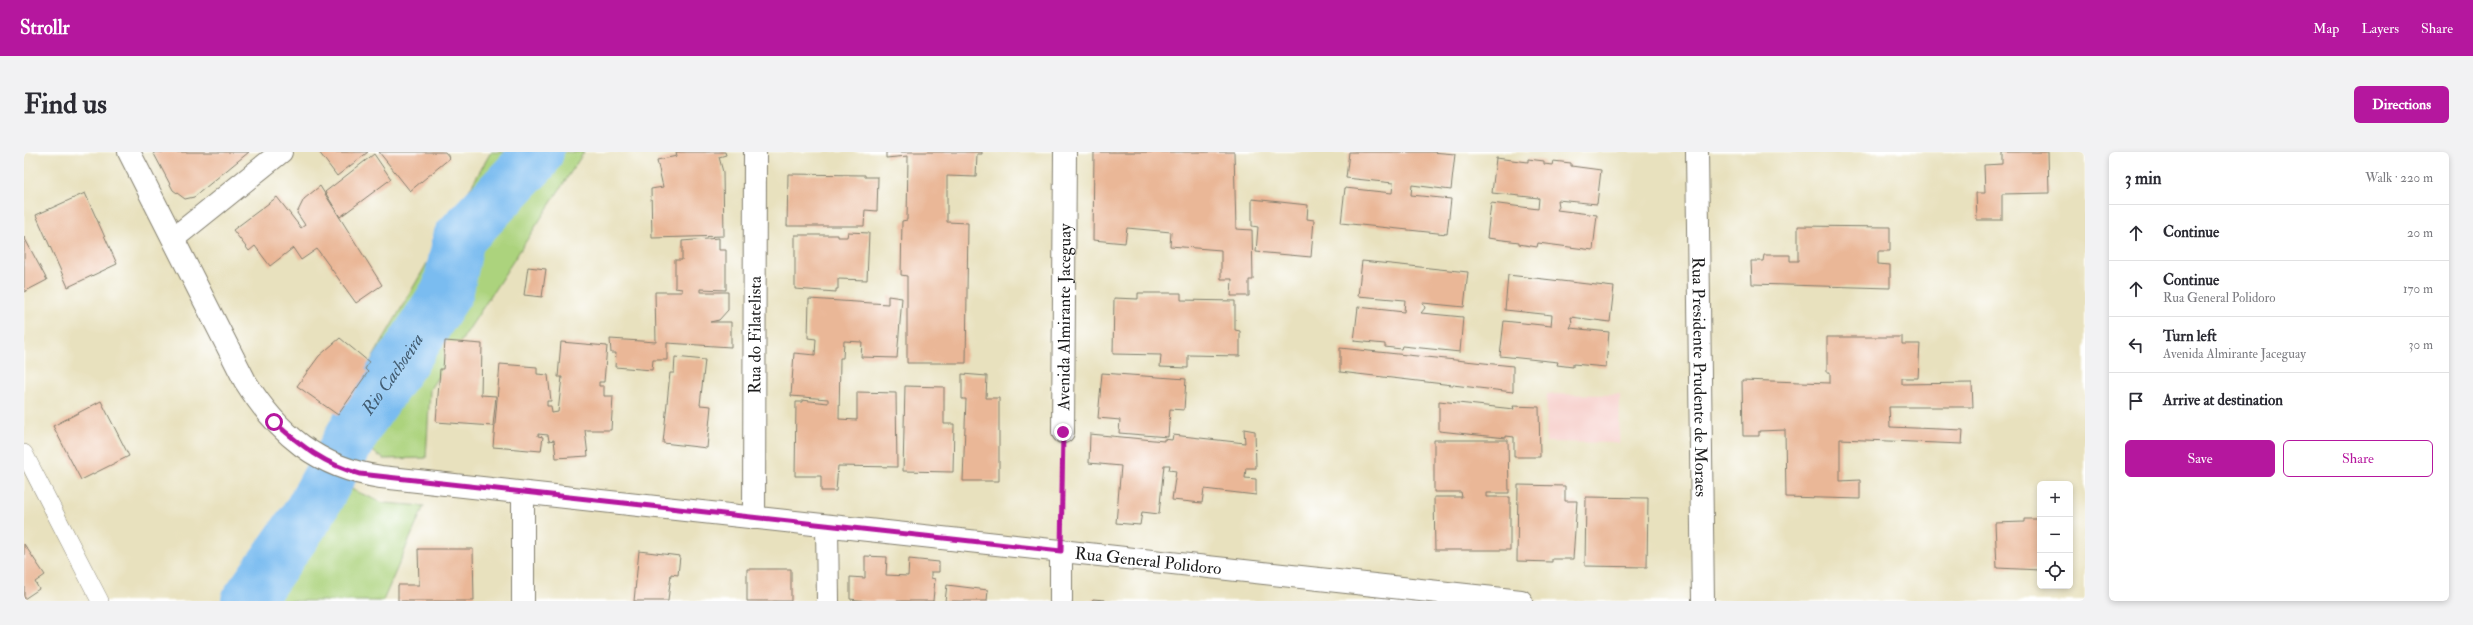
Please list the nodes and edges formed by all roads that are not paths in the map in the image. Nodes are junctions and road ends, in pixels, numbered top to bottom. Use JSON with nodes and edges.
{"nodes":[{"id":1,"x":129,"y":152,"type":"edge"},
{"id":2,"x":281,"y":152,"type":"edge"},
{"id":3,"x":755,"y":152,"type":"edge"},
{"id":4,"x":1066,"y":152,"type":"edge"},
{"id":5,"x":1697,"y":152,"type":"edge"},
{"id":6,"x":174,"y":238,"type":"junction"},
{"id":7,"x":1063,"y":432,"type":"road end"},
{"id":8,"x":24,"y":453,"type":"edge"},
{"id":9,"x":523,"y":493,"type":"junction"},
{"id":10,"x":754,"y":518,"type":"junction"},
{"id":11,"x":827,"y":526,"type":"junction"},
{"id":12,"x":1061,"y":551,"type":"junction"},
{"id":13,"x":100,"y":601,"type":"edge"},
{"id":14,"x":522,"y":601,"type":"edge"},
{"id":15,"x":828,"y":601,"type":"edge"},
{"id":16,"x":1061,"y":601,"type":"edge"},
{"id":17,"x":1521,"y":601,"type":"edge"},
{"id":18,"x":1703,"y":601,"type":"edge"}],
"edges":[{"from":1,"to":6,"type":"street","name":"Rua General Polidoro"},
{"from":2,"to":6,"type":"street"},
{"from":3,"to":10,"type":"street","name":"Rua do Filatelista"},
{"from":4,"to":7,"type":"street","name":"Avenida Almirante Jaceguay"},
{"from":5,"to":18,"type":"street","name":"Rua Presidente Prudente de Moraes"},
{"from":6,"to":9,"type":"street","name":"Rua General Polidoro"},
{"from":8,"to":13,"type":"lane"},
{"from":9,"to":10,"type":"street","name":"Rua General Polidoro"},
{"from":9,"to":14,"type":"street"},
{"from":10,"to":11,"type":"street","name":"Rua General Polidoro"},
{"from":11,"to":12,"type":"street","name":"Rua General Polidoro"},
{"from":11,"to":15,"type":"street"},
{"from":12,"to":16,"type":"street"},
{"from":12,"to":17,"type":"street","name":"Rua General Polidoro"}]}
